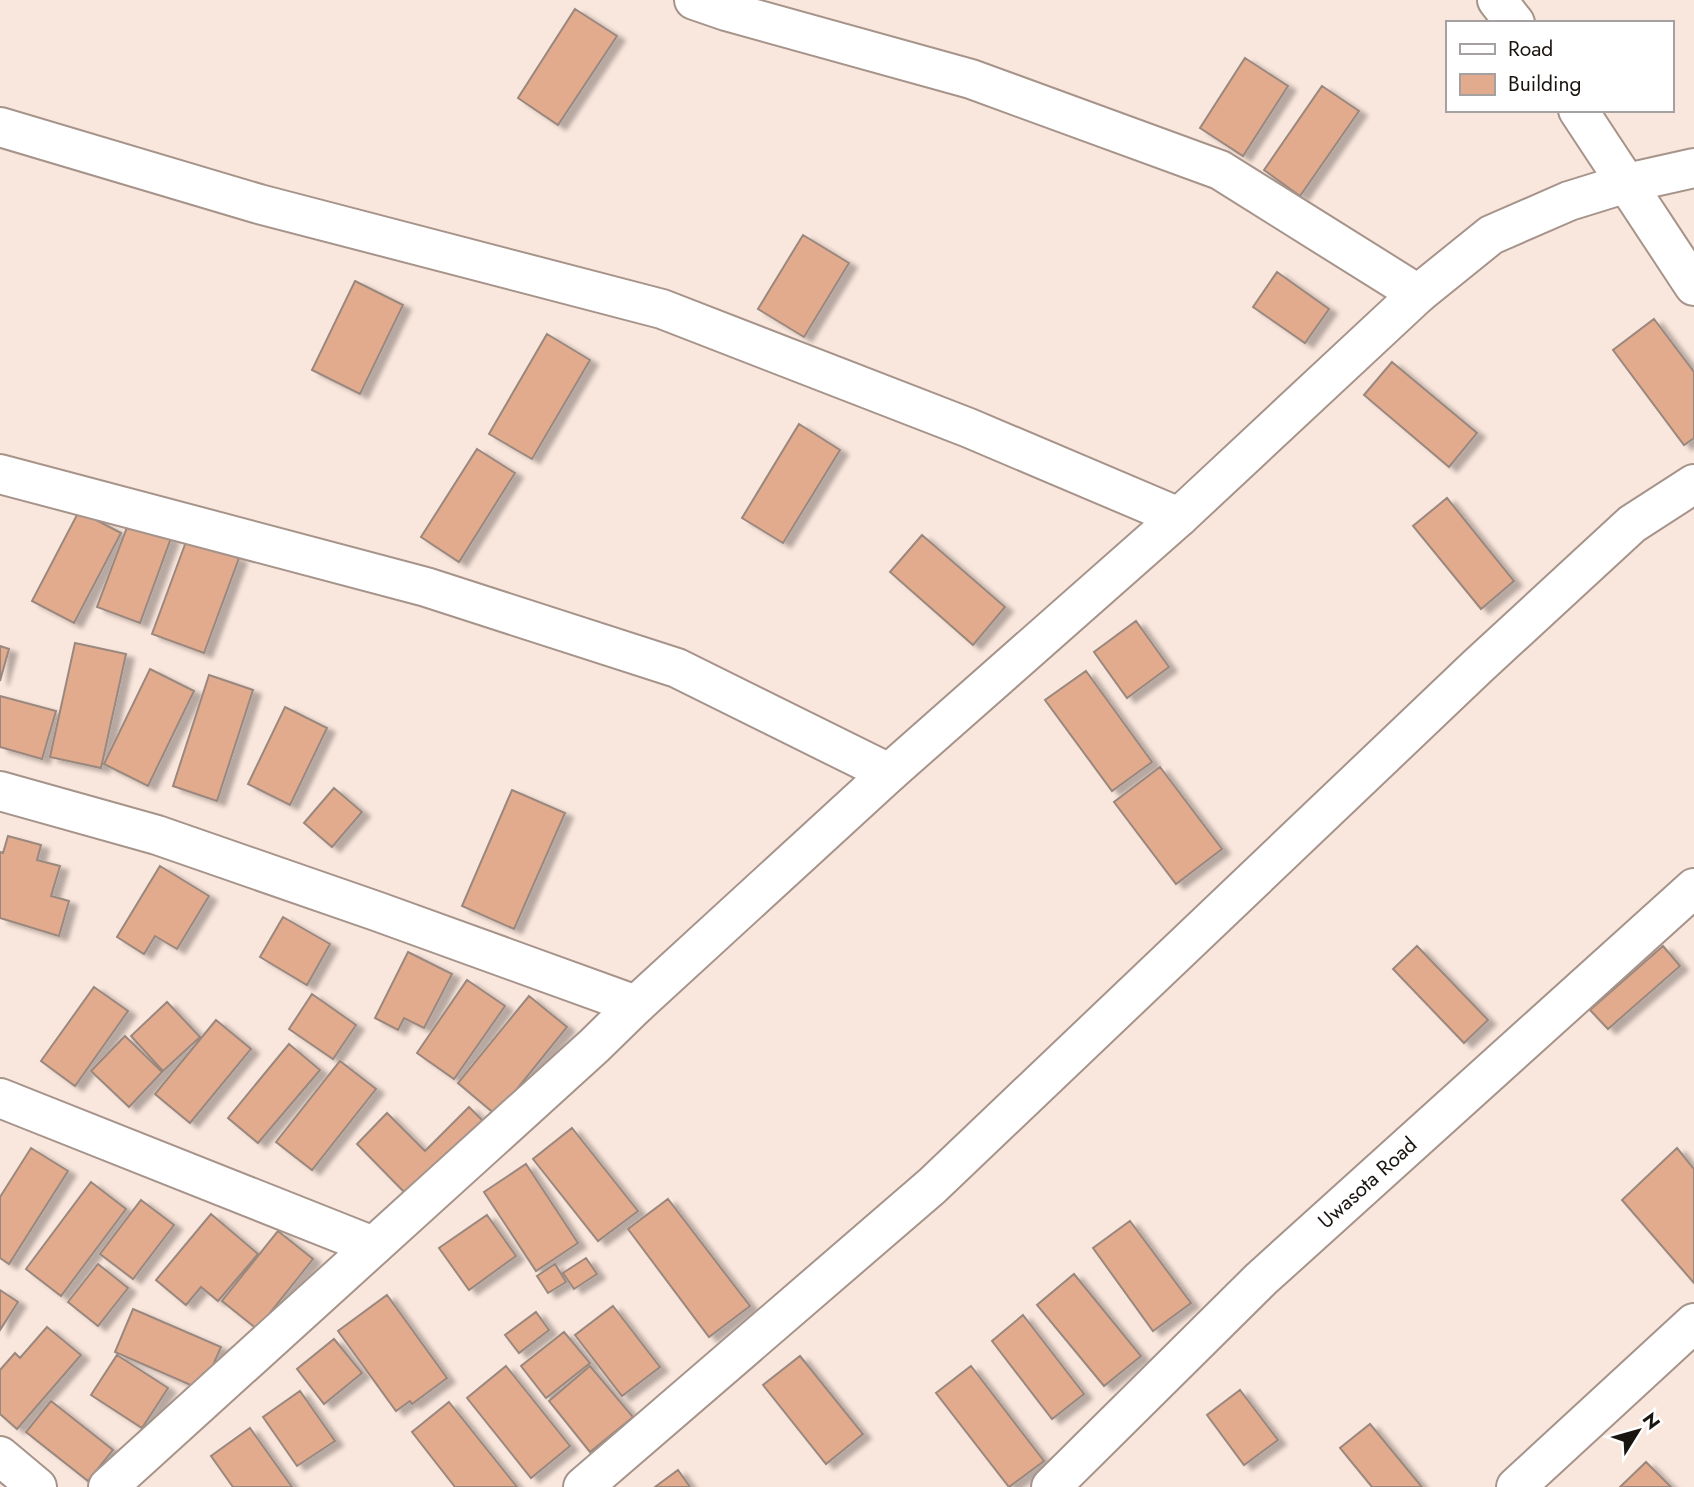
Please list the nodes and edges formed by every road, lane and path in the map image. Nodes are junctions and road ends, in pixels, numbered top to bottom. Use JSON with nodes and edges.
{"nodes":[{"id":1,"x":694,"y":0,"type":"edge"},
{"id":2,"x":1497,"y":0,"type":"edge"},
{"id":3,"x":1513,"y":21,"type":"edge"},
{"id":4,"x":1579,"y":112,"type":"edge"},
{"id":5,"x":0,"y":127,"type":"edge"},
{"id":6,"x":1694,"y":168,"type":"edge"},
{"id":7,"x":1627,"y":183,"type":"junction"},
{"id":8,"x":1694,"y":286,"type":"edge"},
{"id":9,"x":1418,"y":294,"type":"junction"},
{"id":10,"x":0,"y":474,"type":"edge"},
{"id":11,"x":1694,"y":484,"type":"edge"},
{"id":12,"x":1179,"y":517,"type":"junction"},
{"id":13,"x":889,"y":774,"type":"junction"},
{"id":14,"x":0,"y":791,"type":"edge"},
{"id":15,"x":1694,"y":888,"type":"edge"},
{"id":16,"x":636,"y":1005,"type":"junction"},
{"id":17,"x":0,"y":1098,"type":"edge"},
{"id":18,"x":373,"y":1247,"type":"junction"},
{"id":19,"x":1694,"y":1323,"type":"edge"},
{"id":20,"x":0,"y":1456,"type":"edge"},
{"id":21,"x":37,"y":1487,"type":"edge"},
{"id":22,"x":108,"y":1487,"type":"edge"},
{"id":23,"x":583,"y":1487,"type":"edge"},
{"id":24,"x":1051,"y":1487,"type":"edge"},
{"id":25,"x":1516,"y":1487,"type":"edge"}],
"edges":[{"from":1,"to":9,"type":"street"},
{"from":2,"to":3,"type":"street"},
{"from":4,"to":7,"type":"street"},
{"from":5,"to":12,"type":"street"},
{"from":6,"to":7,"type":"street"},
{"from":7,"to":8,"type":"street"},
{"from":7,"to":9,"type":"street"},
{"from":9,"to":12,"type":"street"},
{"from":10,"to":13,"type":"street"},
{"from":11,"to":23,"type":"street"},
{"from":12,"to":13,"type":"street"},
{"from":13,"to":16,"type":"street"},
{"from":14,"to":16,"type":"street"},
{"from":15,"to":24,"type":"street","name":"Uwasota Road"},
{"from":16,"to":18,"type":"street"},
{"from":17,"to":18,"type":"street"},
{"from":18,"to":22,"type":"street"},
{"from":19,"to":25,"type":"street"},
{"from":20,"to":21,"type":"street"}]}
